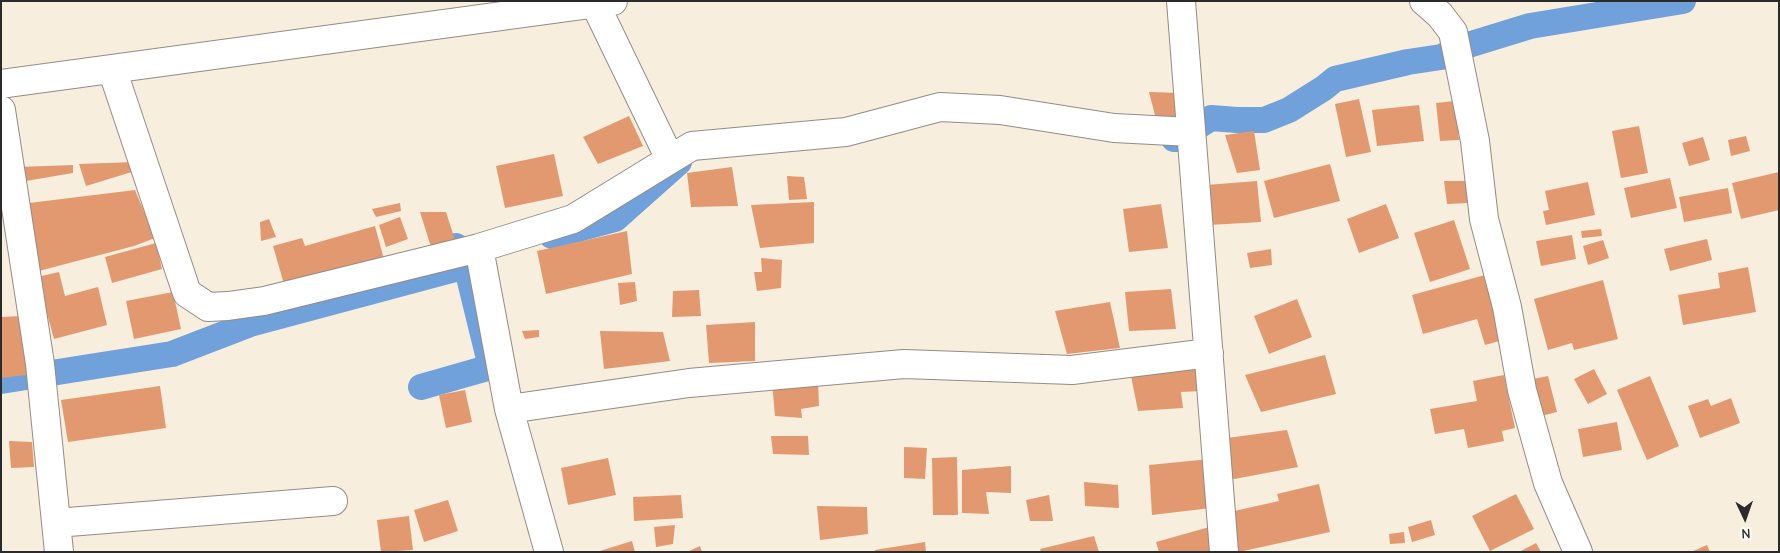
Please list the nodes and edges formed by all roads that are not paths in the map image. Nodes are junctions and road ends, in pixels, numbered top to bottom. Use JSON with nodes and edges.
{"nodes":[{"id":1,"x":1181,"y":1,"type":"edge"},
{"id":2,"x":1424,"y":1,"type":"edge"},
{"id":3,"x":604,"y":2,"type":"edge"},
{"id":4,"x":112,"y":69,"type":"junction"},
{"id":5,"x":1,"y":84,"type":"edge"},
{"id":6,"x":1,"y":110,"type":"edge"},
{"id":7,"x":1191,"y":132,"type":"junction"},
{"id":8,"x":670,"y":159,"type":"junction"},
{"id":9,"x":479,"y":248,"type":"junction"},
{"id":10,"x":1209,"y":352,"type":"junction"},
{"id":11,"x":508,"y":409,"type":"junction"},
{"id":12,"x":333,"y":501,"type":"dead end"},
{"id":13,"x":56,"y":523,"type":"junction"},
{"id":14,"x":59,"y":552,"type":"edge"},
{"id":15,"x":549,"y":552,"type":"edge"},
{"id":16,"x":1224,"y":552,"type":"edge"},
{"id":17,"x":1578,"y":552,"type":"edge"}],
"edges":[{"from":1,"to":7,"type":"street"},
{"from":2,"to":17,"type":"street"},
{"from":3,"to":4,"type":"street"},
{"from":3,"to":8,"type":"street"},
{"from":4,"to":5,"type":"street"},
{"from":4,"to":9,"type":"street"},
{"from":6,"to":13,"type":"street"},
{"from":7,"to":8,"type":"street"},
{"from":7,"to":10,"type":"street"},
{"from":8,"to":9,"type":"street"},
{"from":9,"to":11,"type":"street"},
{"from":10,"to":11,"type":"street"},
{"from":10,"to":16,"type":"street"},
{"from":11,"to":15,"type":"street"},
{"from":12,"to":13,"type":"street"},
{"from":13,"to":14,"type":"street"}]}
